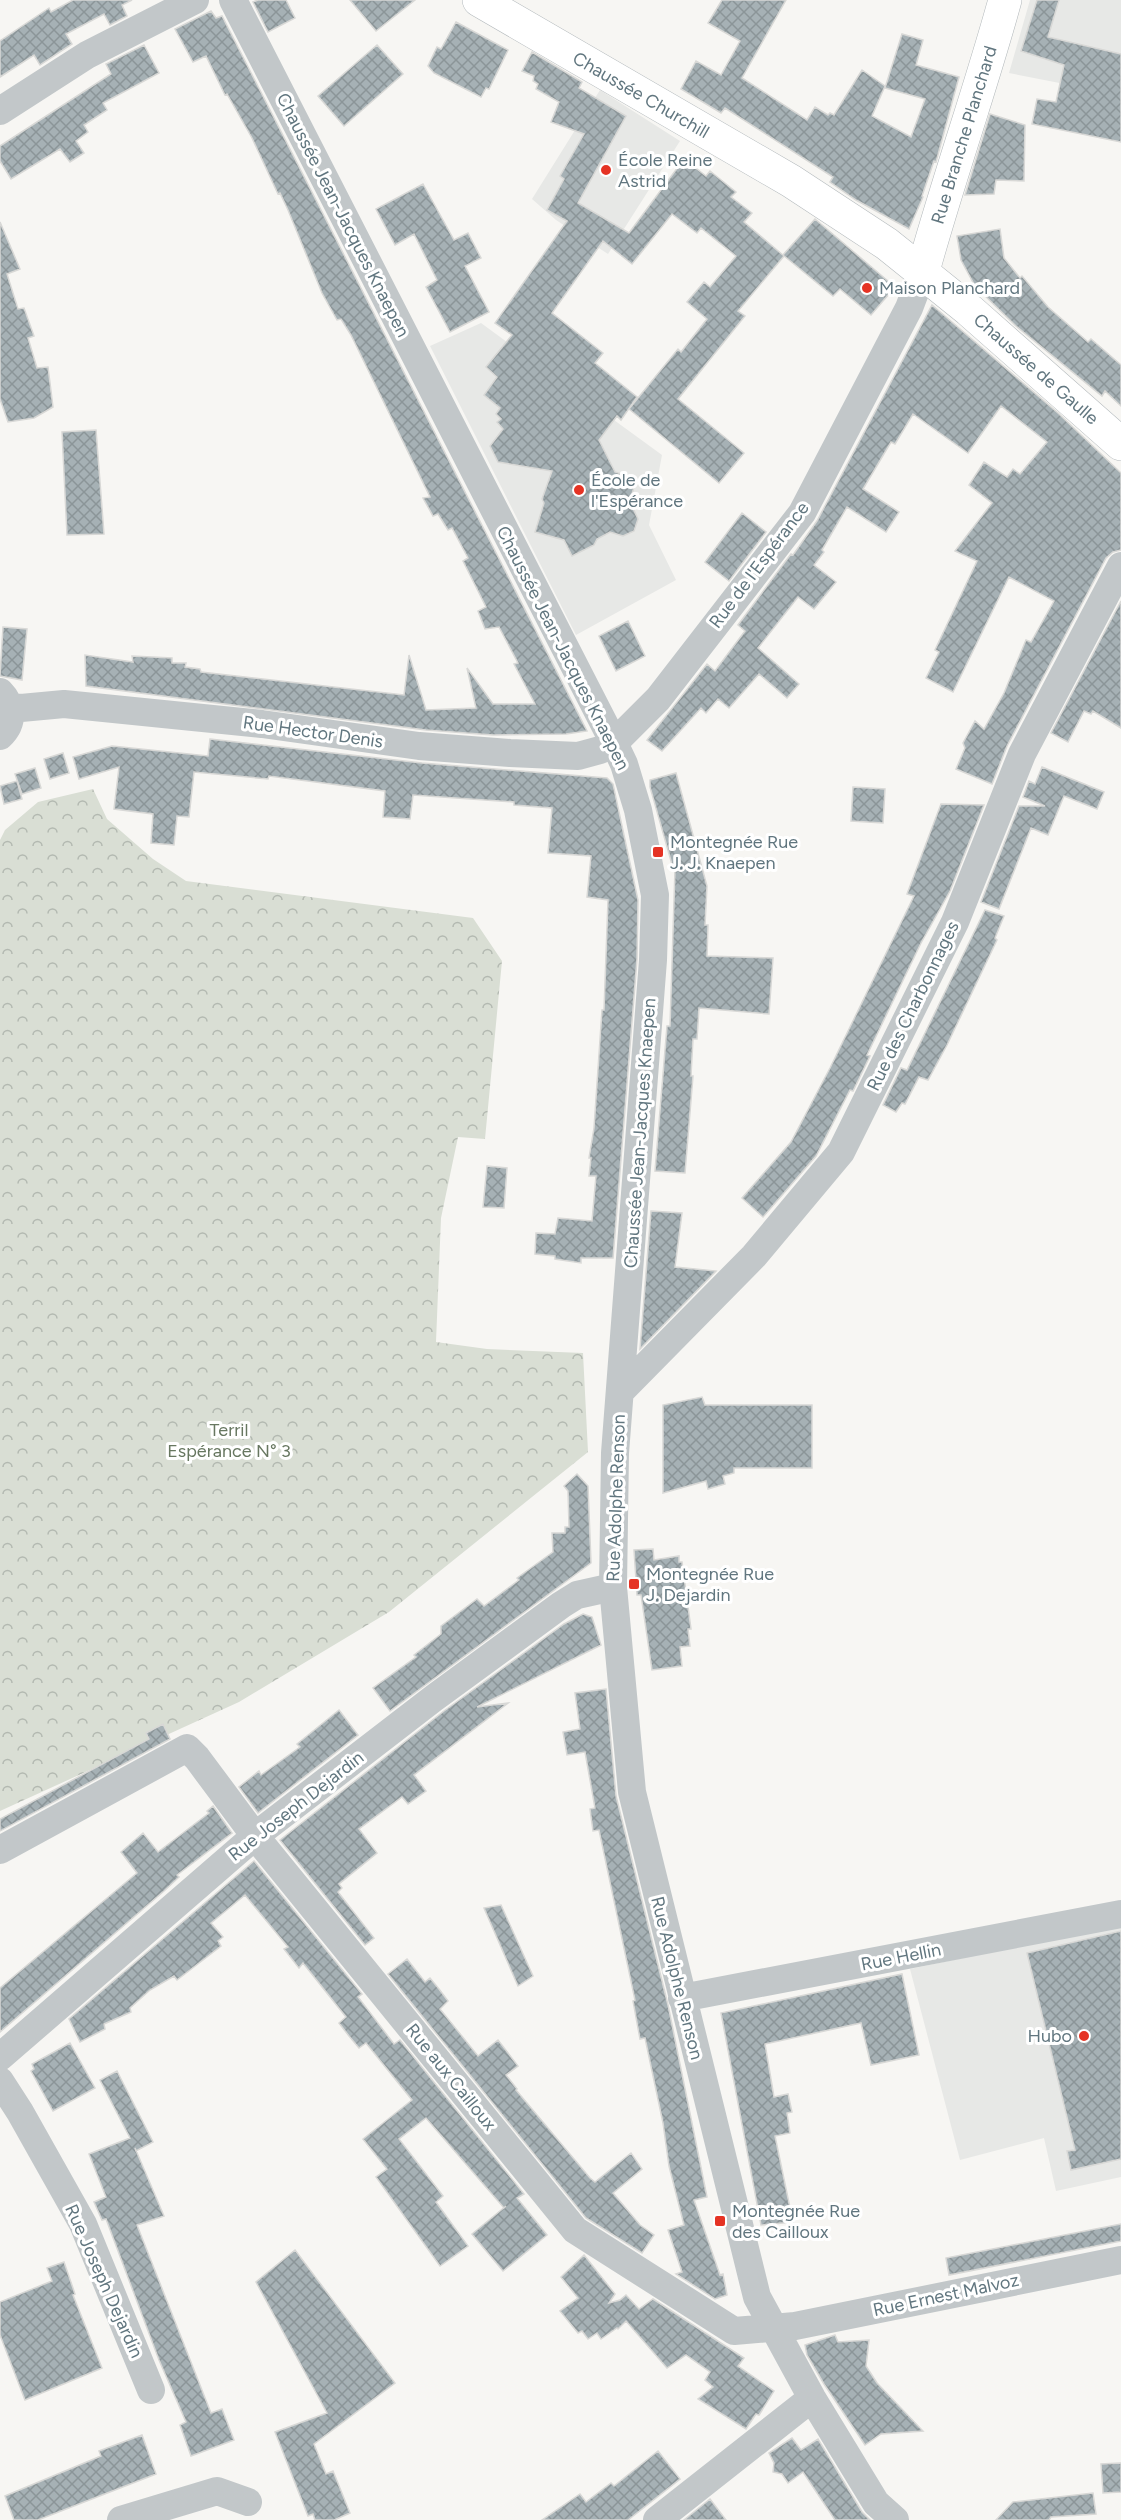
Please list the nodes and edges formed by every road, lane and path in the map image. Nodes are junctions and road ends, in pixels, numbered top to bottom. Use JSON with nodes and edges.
{"nodes":[{"id":1,"x":195,"y":0,"type":"edge"},
{"id":2,"x":233,"y":0,"type":"edge"},
{"id":3,"x":479,"y":0,"type":"edge"},
{"id":4,"x":1005,"y":0,"type":"edge"},
{"id":5,"x":0,"y":111,"type":"edge"},
{"id":6,"x":923,"y":271,"type":"junction"},
{"id":7,"x":1121,"y":444,"type":"edge"},
{"id":8,"x":1121,"y":566,"type":"edge"},
{"id":9,"x":5,"y":699,"type":"edge"},
{"id":10,"x":0,"y":736,"type":"edge"},
{"id":11,"x":614,"y":743,"type":"junction"},
{"id":12,"x":621,"y":1391,"type":"junction"},
{"id":13,"x":613,"y":1587,"type":"junction"},
{"id":14,"x":255,"y":1836,"type":"junction"},
{"id":15,"x":0,"y":1850,"type":"edge"},
{"id":16,"x":1121,"y":1914,"type":"edge"},
{"id":17,"x":682,"y":1998,"type":"junction"},
{"id":18,"x":0,"y":2057,"type":"edge"},
{"id":19,"x":0,"y":2081,"type":"edge"},
{"id":20,"x":1121,"y":2260,"type":"edge"},
{"id":21,"x":771,"y":2326,"type":"junction"},
{"id":22,"x":151,"y":2390,"type":"dead end"},
{"id":23,"x":812,"y":2398,"type":"junction"},
{"id":24,"x":248,"y":2502,"type":"dead end"},
{"id":25,"x":121,"y":2520,"type":"edge"},
{"id":26,"x":657,"y":2520,"type":"edge"},
{"id":27,"x":895,"y":2520,"type":"edge"}],
"edges":[{"from":1,"to":5,"type":"street"},
{"from":2,"to":11,"type":"street","name":"Chaussée Jean-Jacques Knaepen"},
{"from":3,"to":6,"type":"main road","name":"Chaussée Churchill"},
{"from":4,"to":6,"type":"main road","name":"Rue Branche Planchard"},
{"from":6,"to":7,"type":"main road","name":"Chaussée de Gaulle"},
{"from":6,"to":11,"type":"street","name":"Rue de l'Espérance"},
{"from":8,"to":12,"type":"street","name":"Rue des Charbonnages"},
{"from":9,"to":10,"type":"street"},
{"from":9,"to":11,"type":"street","name":"Rue Hector Denis"},
{"from":11,"to":12,"type":"street","name":"Chaussée Jean-Jacques Knaepen"},
{"from":12,"to":13,"type":"street","name":"Rue Adolphe Renson"},
{"from":13,"to":14,"type":"street","name":"Rue Joseph Dejardin"},
{"from":13,"to":17,"type":"street","name":"Rue Adolphe Renson"},
{"from":14,"to":15,"type":"street","name":"Rue aux Cailloux"},
{"from":14,"to":18,"type":"street","name":"Rue Joseph Dejardin"},
{"from":14,"to":21,"type":"street","name":"Rue aux Cailloux"},
{"from":16,"to":17,"type":"street","name":"Rue Hellin"},
{"from":17,"to":21,"type":"street","name":"Rue Adolphe Renson"},
{"from":19,"to":22,"type":"street","name":"Rue Joseph Dejardin"},
{"from":20,"to":21,"type":"street","name":"Rue Ernest Malvoz"},
{"from":21,"to":23,"type":"street","name":"Rue Adolphe Renson"},
{"from":23,"to":26,"type":"street"},
{"from":23,"to":27,"type":"street","name":"Rue Adolphe Renson"},
{"from":24,"to":25,"type":"street"}]}
